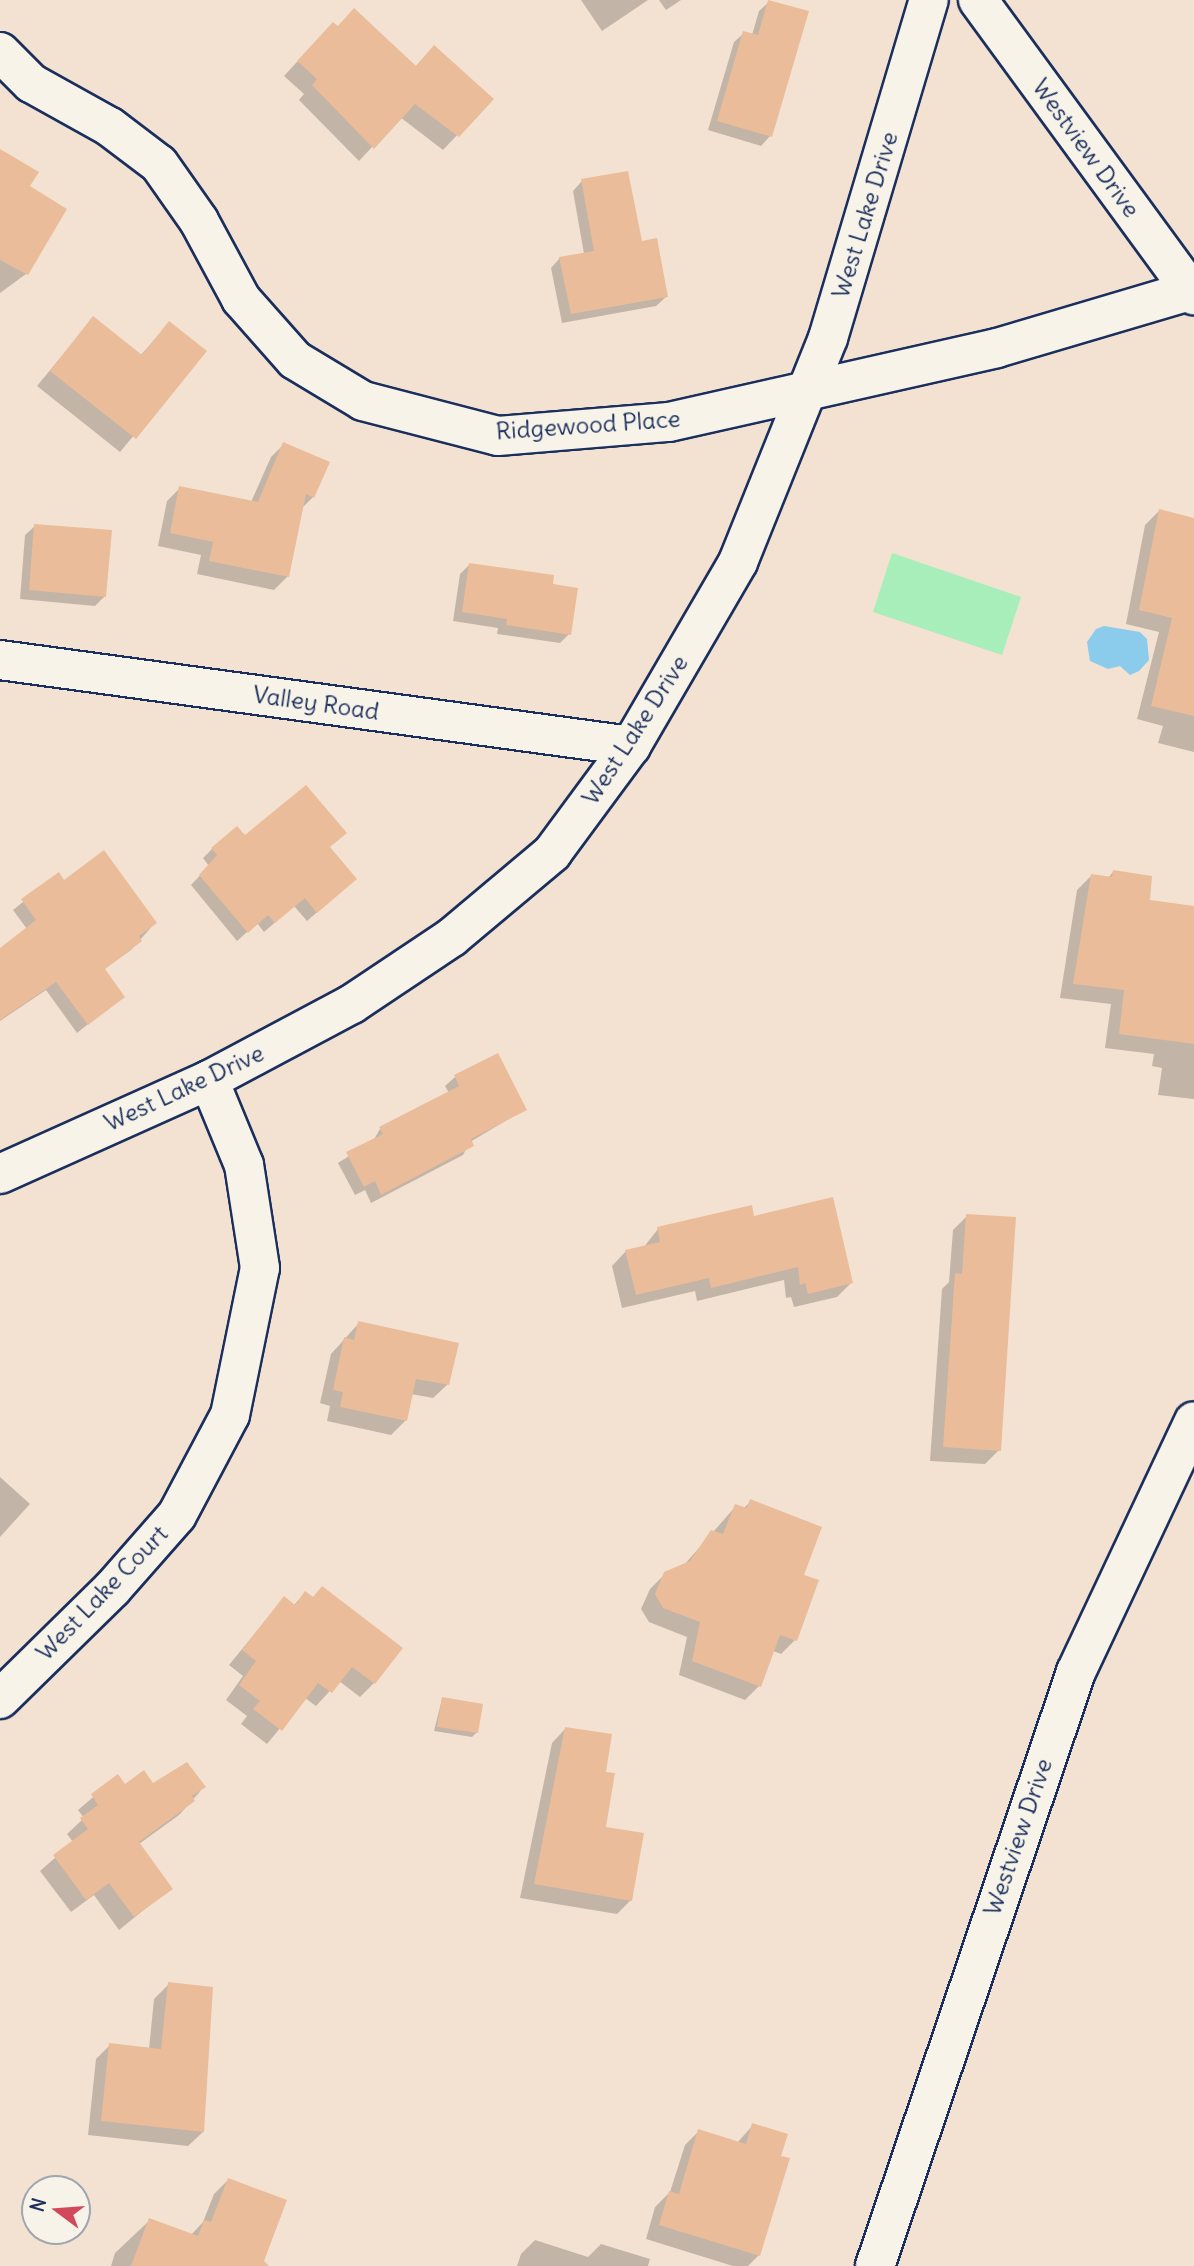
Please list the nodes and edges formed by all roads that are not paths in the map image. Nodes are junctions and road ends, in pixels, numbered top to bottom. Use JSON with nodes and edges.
{"nodes":[{"id":1,"x":929,"y":0,"type":"edge"},
{"id":2,"x":978,"y":0,"type":"edge"},
{"id":3,"x":0,"y":52,"type":"edge"},
{"id":4,"x":1192,"y":293,"type":"edge"},
{"id":5,"x":810,"y":390,"type":"junction"},
{"id":6,"x":0,"y":660,"type":"edge"},
{"id":7,"x":631,"y":746,"type":"junction"},
{"id":8,"x":209,"y":1080,"type":"junction"},
{"id":9,"x":0,"y":1174,"type":"edge"},
{"id":10,"x":1194,"y":1421,"type":"edge"},
{"id":11,"x":0,"y":1699,"type":"edge"},
{"id":12,"x":875,"y":2266,"type":"edge"}],
"edges":[{"from":1,"to":5,"type":"street","name":"West Lake Drive"},
{"from":2,"to":4,"type":"street","name":"Westview Drive"},
{"from":3,"to":5,"type":"street","name":"Ridgewood Place"},
{"from":4,"to":5,"type":"street","name":"Ridgewood Place"},
{"from":5,"to":7,"type":"street","name":"West Lake Drive"},
{"from":6,"to":7,"type":"street","name":"Valley Road"},
{"from":7,"to":8,"type":"street","name":"West Lake Drive"},
{"from":8,"to":9,"type":"street","name":"West Lake Drive"},
{"from":8,"to":11,"type":"street","name":"West Lake Court"},
{"from":10,"to":12,"type":"street","name":"Westview Drive"}]}
